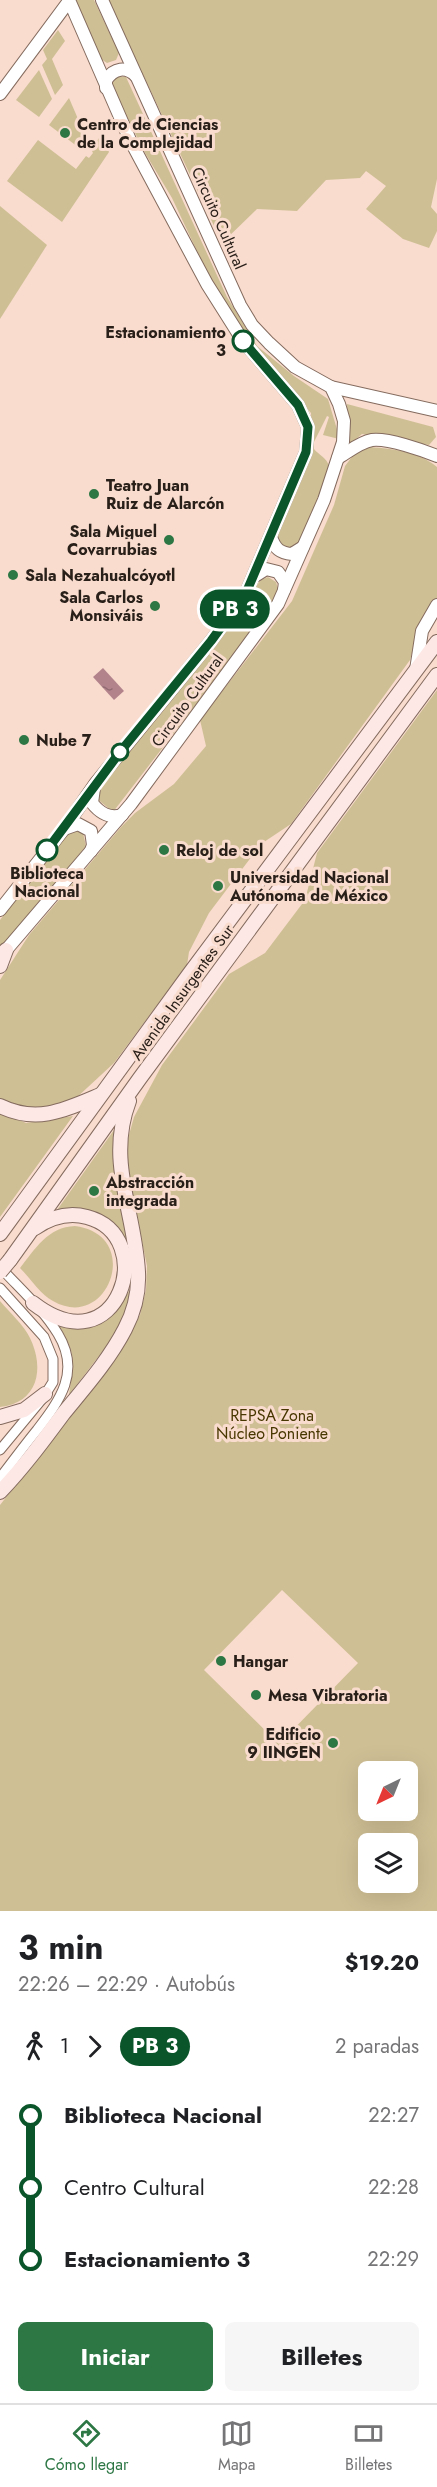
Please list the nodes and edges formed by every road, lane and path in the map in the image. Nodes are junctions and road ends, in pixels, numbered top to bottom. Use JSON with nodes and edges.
{"nodes":[{"id":1,"x":102,"y":0,"type":"edge"},
{"id":2,"x":69,"y":1,"type":"edge"},
{"id":3,"x":125,"y":49,"type":"junction"},
{"id":4,"x":95,"y":62,"type":"junction"},
{"id":5,"x":138,"y":80,"type":"junction"},
{"id":6,"x":106,"y":88,"type":"junction"},
{"id":7,"x":0,"y":94,"type":"edge"},
{"id":8,"x":331,"y":387,"type":"junction"},
{"id":9,"x":424,"y":408,"type":"junction"},
{"id":10,"x":437,"y":411,"type":"edge"},
{"id":11,"x":437,"y":423,"type":"edge"},
{"id":12,"x":437,"y":444,"type":"edge"},
{"id":13,"x":431,"y":453,"type":"edge"},
{"id":14,"x":338,"y":458,"type":"junction"},
{"id":15,"x":271,"y":537,"type":"junction"},
{"id":16,"x":307,"y":542,"type":"junction"},
{"id":17,"x":255,"y":576,"type":"junction"},
{"id":18,"x":283,"y":594,"type":"junction"},
{"id":19,"x":437,"y":605,"type":"edge"},
{"id":20,"x":437,"y":642,"type":"edge"},
{"id":21,"x":416,"y":670,"type":"junction"},
{"id":22,"x":437,"y":675,"type":"edge"},
{"id":23,"x":95,"y":784,"type":"junction"},
{"id":24,"x":122,"y":815,"type":"junction"},
{"id":25,"x":64,"y":829,"type":"junction"},
{"id":26,"x":90,"y":852,"type":"junction"},
{"id":27,"x":0,"y":910,"type":"edge"},
{"id":28,"x":3,"y":953,"type":"edge"},
{"id":29,"x":0,"y":966,"type":"edge"},
{"id":30,"x":140,"y":1078,"type":"junction"},
{"id":31,"x":102,"y":1094,"type":"junction"},
{"id":32,"x":0,"y":1106,"type":"edge"},
{"id":33,"x":31,"y":1231,"type":"junction"},
{"id":34,"x":0,"y":1234,"type":"edge"},
{"id":35,"x":5,"y":1263,"type":"edge"},
{"id":36,"x":0,"y":1272,"type":"edge"},
{"id":37,"x":0,"y":1288,"type":"edge"},
{"id":38,"x":33,"y":1304,"type":"junction"},
{"id":39,"x":45,"y":1394,"type":"junction"},
{"id":40,"x":0,"y":1417,"type":"edge"},
{"id":41,"x":0,"y":1450,"type":"edge"},
{"id":42,"x":0,"y":1478,"type":"edge"},
{"id":43,"x":0,"y":1492,"type":"edge"}],
"edges":[{"from":1,"to":3,"type":"street","name":"Circuito Cultural"},
{"from":2,"to":4,"type":"street","name":"Circuito Cultural"},
{"from":2,"to":7,"type":"street"},
{"from":3,"to":4,"type":"street"},
{"from":3,"to":5,"type":"street","name":"Circuito Cultural"},
{"from":4,"to":6,"type":"street","name":"Circuito Cultural"},
{"from":5,"to":6,"type":"street"},
{"from":5,"to":8,"type":"street","name":"Circuito Cultural"},
{"from":6,"to":15,"type":"street","name":"Circuito Cultural"},
{"from":8,"to":9,"type":"street"},
{"from":8,"to":14,"type":"street","name":"Circuito Cultural"},
{"from":9,"to":10,"type":"street"},
{"from":9,"to":11,"type":"street"},
{"from":12,"to":13,"type":"street"},
{"from":13,"to":14,"type":"street"},
{"from":14,"to":16,"type":"street","name":"Circuito Cultural"},
{"from":15,"to":16,"type":"street"},
{"from":15,"to":17,"type":"street","name":"Circuito Cultural"},
{"from":16,"to":18,"type":"street","name":"Circuito Cultural"},
{"from":17,"to":18,"type":"street"},
{"from":17,"to":23,"type":"street","name":"Circuito Cultural"},
{"from":18,"to":24,"type":"street","name":"Circuito Cultural"},
{"from":19,"to":21,"type":"street"},
{"from":20,"to":21,"type":"main road","name":"Avenida Insurgentes Sur"},
{"from":21,"to":31,"type":"main road","name":"Avenida Insurgentes Sur"},
{"from":22,"to":30,"type":"main road","name":"Avenida Insurgentes Sur"},
{"from":23,"to":24,"type":"street"},
{"from":23,"to":25,"type":"street","name":"Circuito Cultural"},
{"from":24,"to":26,"type":"street","name":"Circuito Cultural"},
{"from":25,"to":26,"type":"street"},
{"from":25,"to":27,"type":"street","name":"Circuito Cultural"},
{"from":26,"to":28,"type":"street","name":"Circuito Cultural"},
{"from":28,"to":29,"type":"main road"},
{"from":30,"to":33,"type":"main road","name":"Avenida Insurgentes Sur"},
{"from":30,"to":43,"type":"main road"},
{"from":31,"to":32,"type":"main road"},
{"from":31,"to":34,"type":"main road","name":"Avenida Insurgentes Sur"},
{"from":33,"to":35,"type":"main road","name":"Avenida Insurgentes Sur"},
{"from":33,"to":38,"type":"main road"},
{"from":35,"to":36,"type":"main road","name":"Avenida Insurgentes Sur","bridge":true},
{"from":35,"to":38,"type":"street"},
{"from":37,"to":39,"type":"street"},
{"from":38,"to":42,"type":"street"},
{"from":39,"to":40,"type":"main road"},
{"from":39,"to":41,"type":"street"}]}
